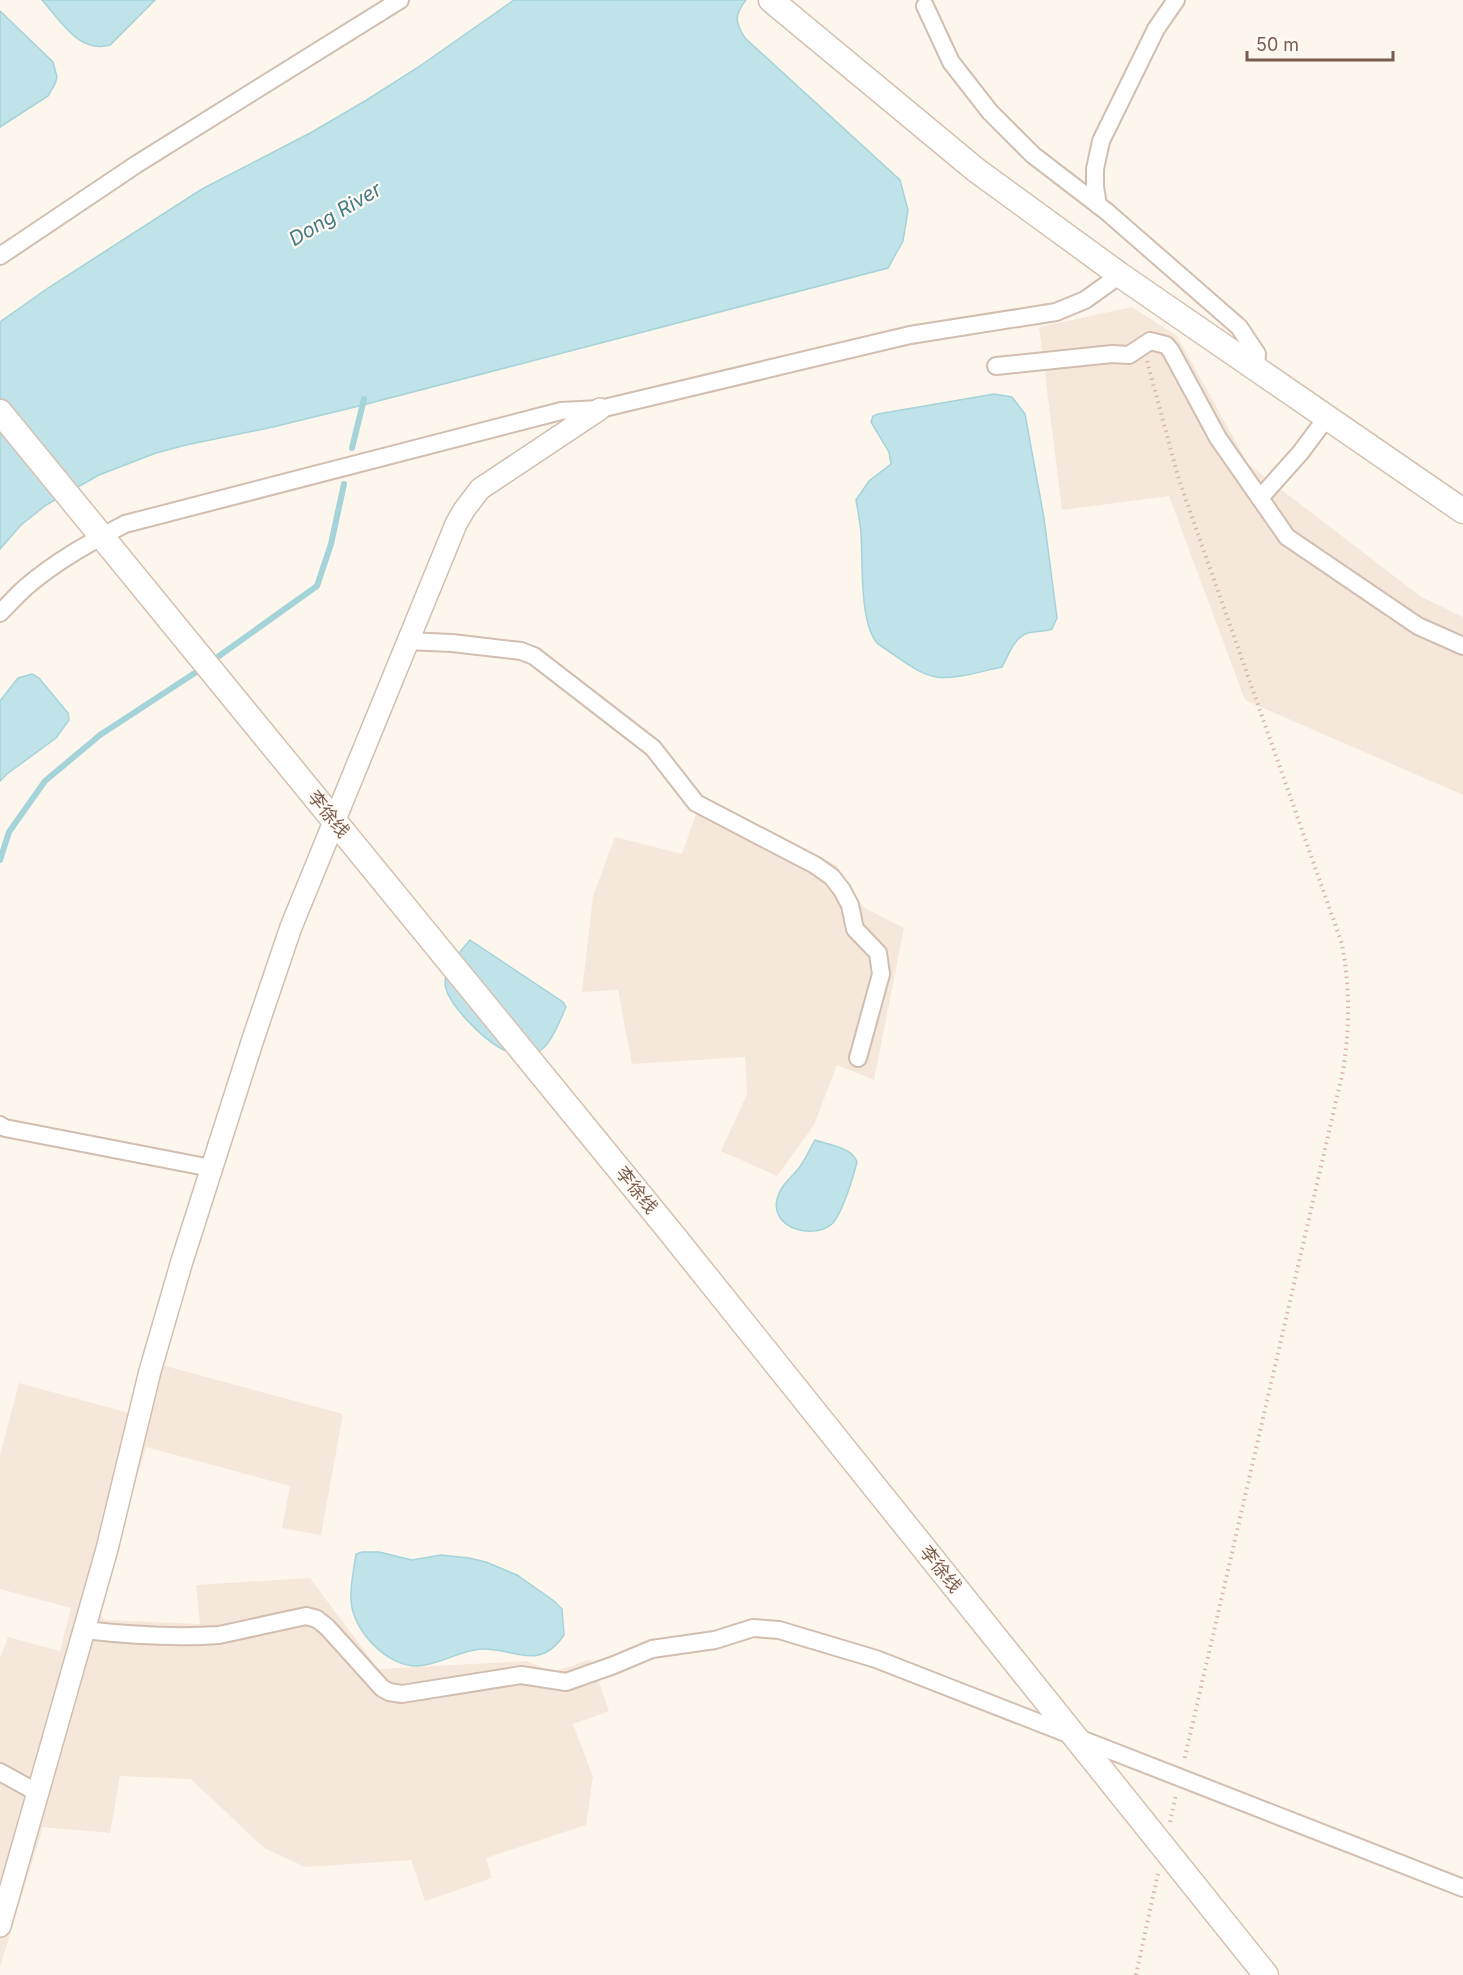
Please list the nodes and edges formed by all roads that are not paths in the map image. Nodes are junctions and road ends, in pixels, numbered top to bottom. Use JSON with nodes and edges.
{"nodes":[{"id":1,"x":400,"y":0,"type":"edge"},
{"id":2,"x":771,"y":0,"type":"edge"},
{"id":3,"x":1176,"y":0,"type":"edge"},
{"id":4,"x":925,"y":6,"type":"dead end"},
{"id":5,"x":1098,"y":205,"type":"junction"},
{"id":6,"x":0,"y":256,"type":"edge"},
{"id":7,"x":1120,"y":275,"type":"junction"},
{"id":8,"x":996,"y":366,"type":"dead end"},
{"id":9,"x":1256,"y":369,"type":"junction"},
{"id":10,"x":600,"y":409,"type":"junction"},
{"id":11,"x":0,"y":412,"type":"edge"},
{"id":12,"x":1327,"y":417,"type":"junction"},
{"id":13,"x":1260,"y":498,"type":"junction"},
{"id":14,"x":1463,"y":511,"type":"edge"},
{"id":15,"x":0,"y":613,"type":"edge"},
{"id":16,"x":407,"y":641,"type":"junction"},
{"id":17,"x":1463,"y":646,"type":"edge"},
{"id":18,"x":334,"y":820,"type":"junction"},
{"id":19,"x":858,"y":1058,"type":"dead end"},
{"id":20,"x":0,"y":1125,"type":"edge"},
{"id":21,"x":211,"y":1168,"type":"junction"},
{"id":22,"x":84,"y":1630,"type":"junction"},
{"id":23,"x":0,"y":1772,"type":"edge"},
{"id":24,"x":38,"y":1793,"type":"junction"},
{"id":25,"x":1463,"y":1888,"type":"edge"},
{"id":26,"x":0,"y":1926,"type":"edge"},
{"id":27,"x":1266,"y":1975,"type":"edge"}],
"edges":[{"from":1,"to":6,"type":"street"},
{"from":2,"to":7,"type":"main road"},
{"from":3,"to":5,"type":"street"},
{"from":4,"to":5,"type":"street"},
{"from":5,"to":9,"type":"street"},
{"from":7,"to":9,"type":"main road"},
{"from":7,"to":10,"type":"street"},
{"from":8,"to":13,"type":"street"},
{"from":9,"to":12,"type":"main road"},
{"from":10,"to":15,"type":"street"},
{"from":10,"to":16,"type":"street"},
{"from":11,"to":18,"type":"main road","name":"李徐线"},
{"from":12,"to":13,"type":"street"},
{"from":12,"to":14,"type":"main road"},
{"from":13,"to":17,"type":"street"},
{"from":16,"to":18,"type":"street"},
{"from":16,"to":19,"type":"street"},
{"from":18,"to":21,"type":"street"},
{"from":18,"to":27,"type":"main road","name":"李徐线"},
{"from":20,"to":21,"type":"street"},
{"from":21,"to":22,"type":"street"},
{"from":22,"to":24,"type":"street"},
{"from":22,"to":25,"type":"street"},
{"from":23,"to":24,"type":"street"},
{"from":24,"to":26,"type":"street"}]}
